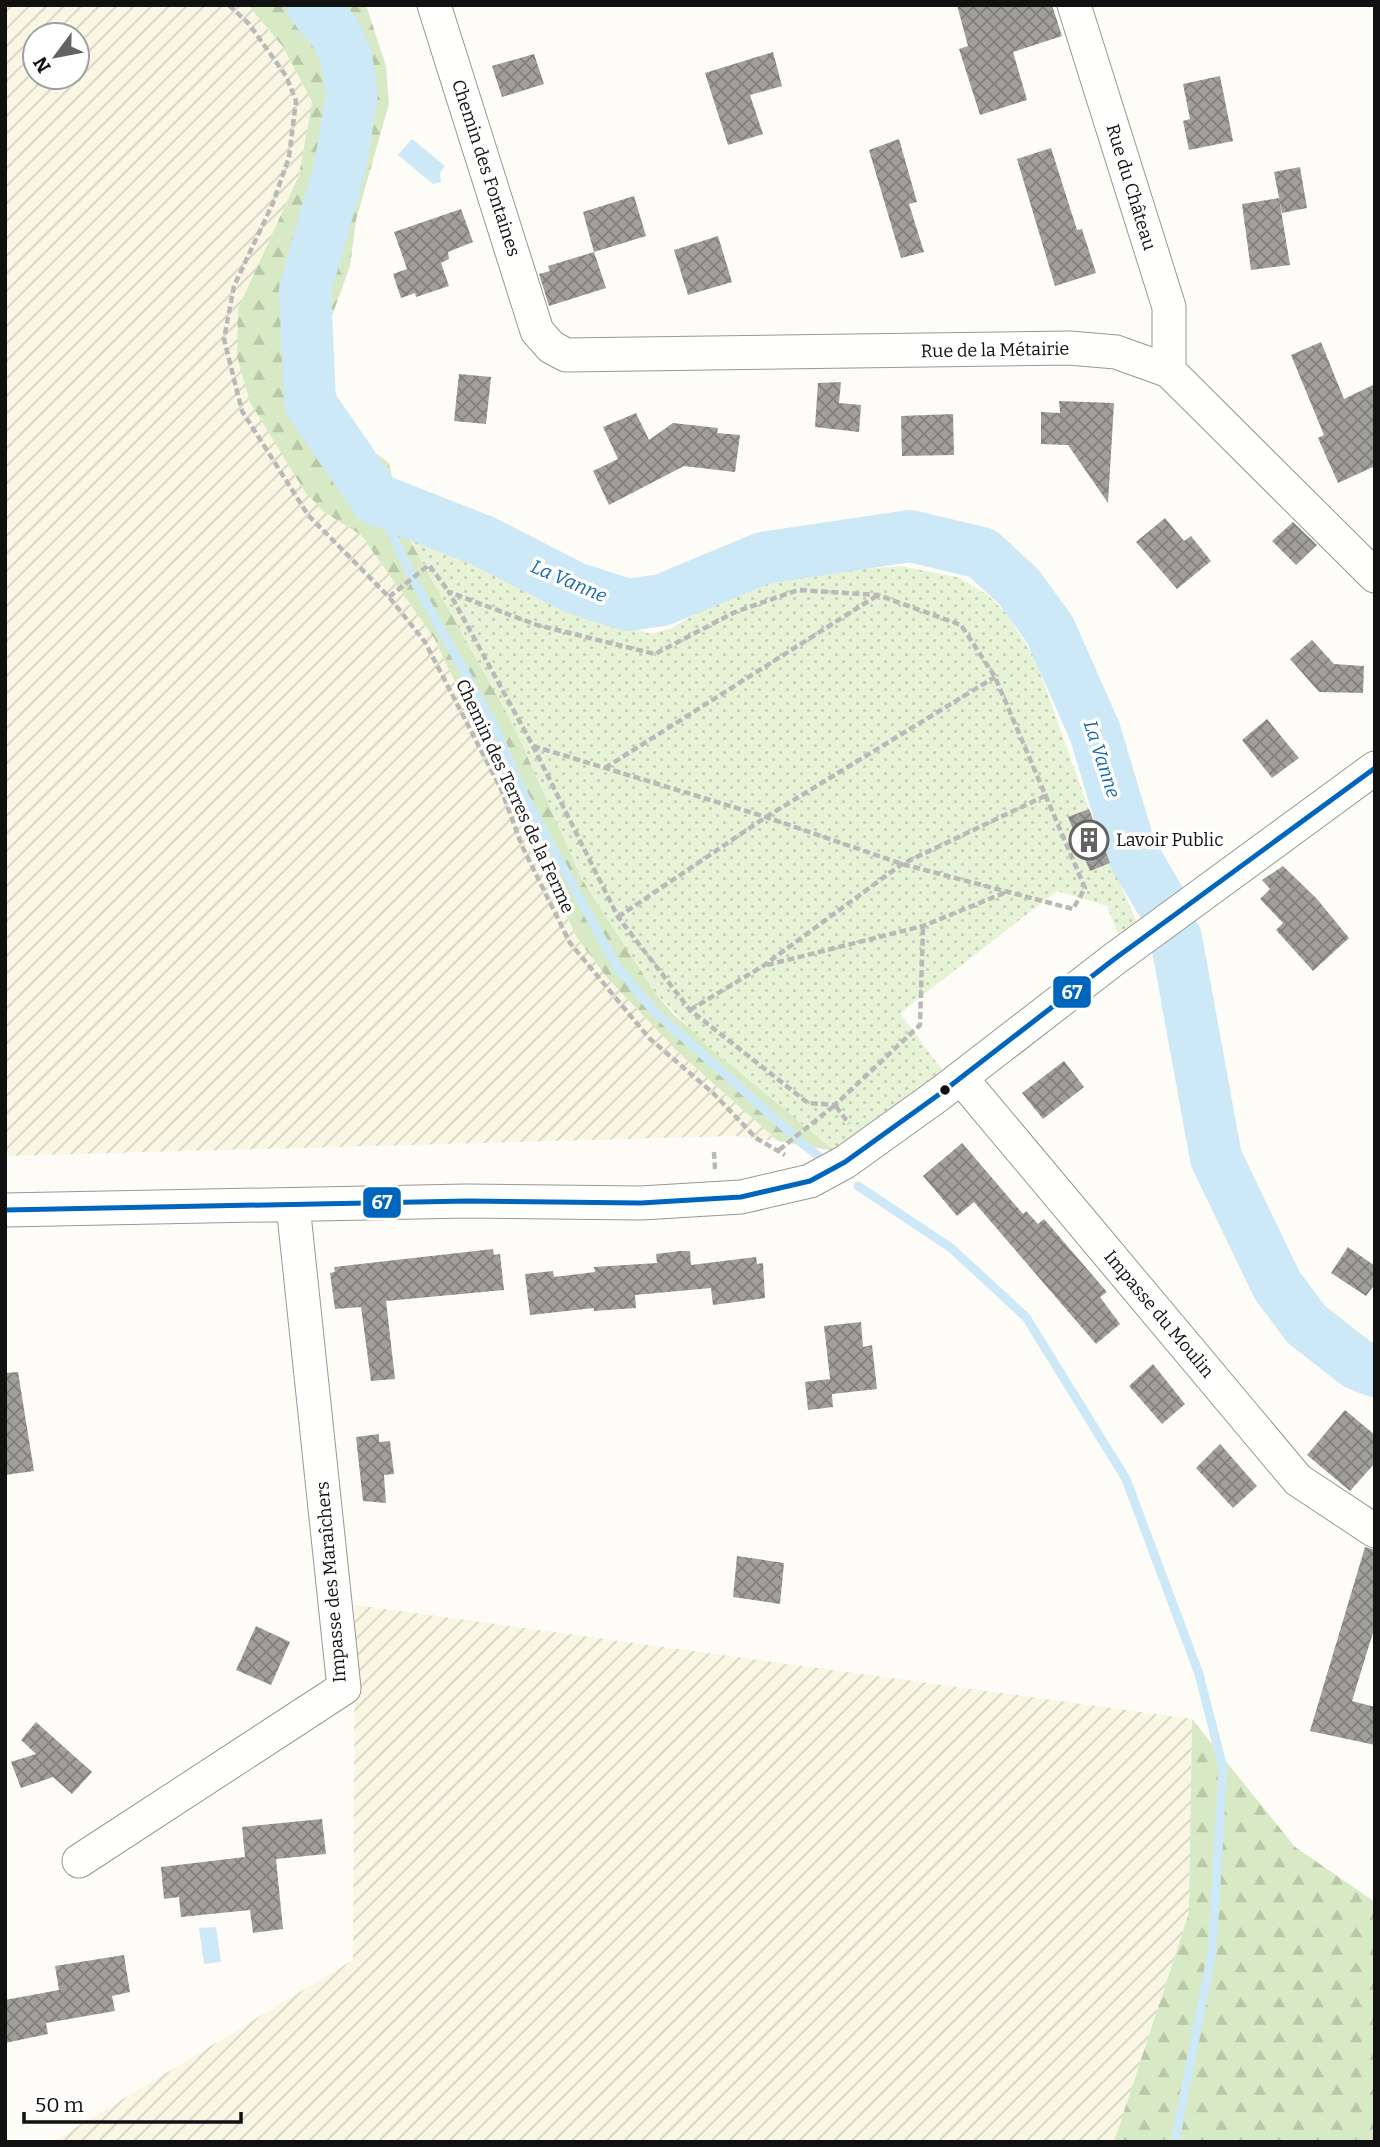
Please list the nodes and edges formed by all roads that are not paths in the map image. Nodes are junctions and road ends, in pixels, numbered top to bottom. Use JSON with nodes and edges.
{"nodes":[{"id":1,"x":434,"y":5,"type":"edge"},
{"id":2,"x":1073,"y":5,"type":"edge"},
{"id":3,"x":537,"y":331,"type":"joint"},
{"id":4,"x":1169,"y":372,"type":"junction"},
{"id":5,"x":1375,"y":576,"type":"edge"},
{"id":6,"x":1375,"y":768,"type":"edge"},
{"id":7,"x":961,"y":1078,"type":"junction"},
{"id":8,"x":293,"y":1205,"type":"junction"},
{"id":9,"x":5,"y":1210,"type":"edge"},
{"id":10,"x":1375,"y":1531,"type":"edge"},
{"id":11,"x":79,"y":1861,"type":"dead end"}],
"edges":[{"from":1,"to":3,"type":"street","name":"Chemin des Fontaines"},
{"from":2,"to":4,"type":"street","name":"Rue du Château"},
{"from":3,"to":4,"type":"street","name":"Rue de la Métairie"},
{"from":4,"to":5,"type":"street","name":"Rue de la Métairie"},
{"from":6,"to":7,"type":"street"},
{"from":7,"to":8,"type":"street"},
{"from":7,"to":10,"type":"street","name":"Impasse du Moulin"},
{"from":8,"to":9,"type":"street"},
{"from":8,"to":11,"type":"street","name":"Impasse des Maraîchers"}]}
